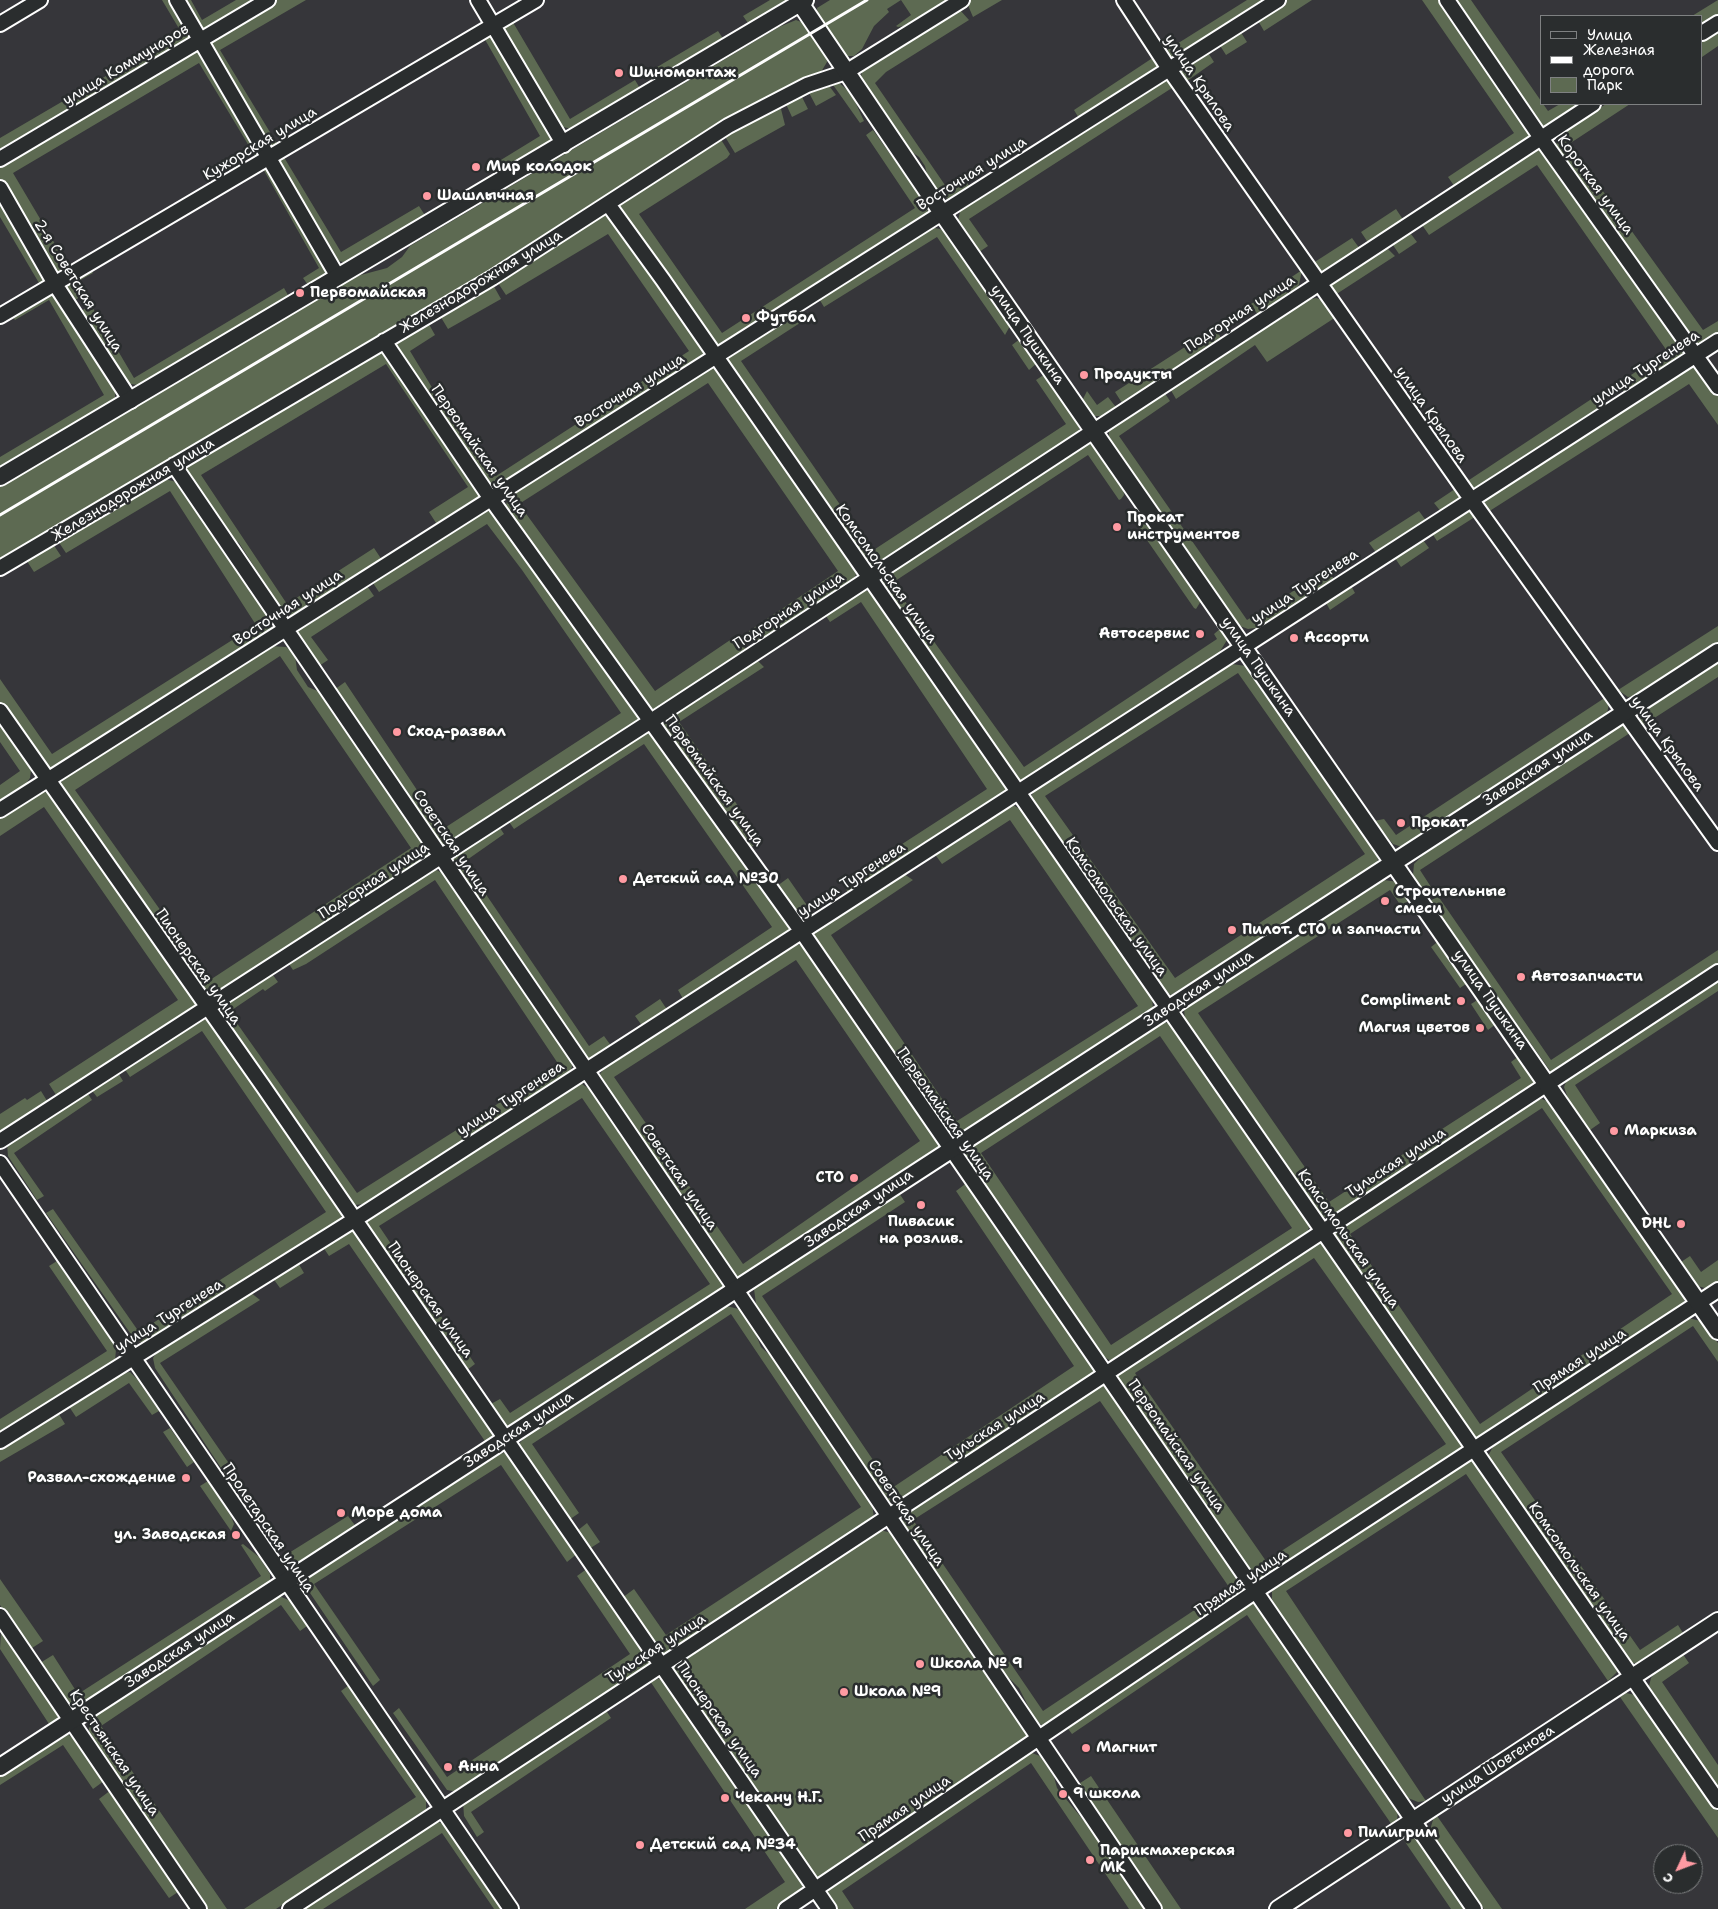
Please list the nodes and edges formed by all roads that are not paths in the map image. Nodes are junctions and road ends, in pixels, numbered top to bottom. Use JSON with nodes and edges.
{"nodes":[{"id":1,"x":40,"y":0,"type":"edge"},
{"id":2,"x":177,"y":0,"type":"edge"},
{"id":3,"x":268,"y":0,"type":"edge"},
{"id":4,"x":478,"y":0,"type":"edge"},
{"id":5,"x":536,"y":0,"type":"edge"},
{"id":6,"x":962,"y":0,"type":"edge"},
{"id":7,"x":1124,"y":0,"type":"edge"},
{"id":8,"x":1278,"y":0,"type":"edge"},
{"id":9,"x":1447,"y":0,"type":"edge"},
{"id":10,"x":801,"y":1,"type":"edge"},
{"id":11,"x":1718,"y":23,"type":"edge"},
{"id":12,"x":0,"y":24,"type":"edge"},
{"id":13,"x":493,"y":25,"type":"junction"},
{"id":14,"x":1703,"y":32,"type":"edge"},
{"id":15,"x":200,"y":40,"type":"junction"},
{"id":16,"x":1169,"y":69,"type":"junction"},
{"id":17,"x":846,"y":72,"type":"junction"},
{"id":18,"x":1591,"y":105,"type":"edge"},
{"id":19,"x":1541,"y":138,"type":"junction"},
{"id":20,"x":564,"y":144,"type":"junction"},
{"id":21,"x":269,"y":158,"type":"junction"},
{"id":22,"x":0,"y":159,"type":"edge"},
{"id":23,"x":0,"y":188,"type":"edge"},
{"id":24,"x":608,"y":204,"type":"junction"},
{"id":25,"x":942,"y":213,"type":"junction"},
{"id":26,"x":338,"y":278,"type":"junction"},
{"id":27,"x":1319,"y":283,"type":"junction"},
{"id":28,"x":56,"y":284,"type":"junction"},
{"id":29,"x":0,"y":316,"type":"edge"},
{"id":30,"x":384,"y":341,"type":"junction"},
{"id":31,"x":1718,"y":341,"type":"edge"},
{"id":32,"x":1696,"y":355,"type":"junction"},
{"id":33,"x":716,"y":356,"type":"junction"},
{"id":34,"x":1718,"y":387,"type":"edge"},
{"id":35,"x":131,"y":400,"type":"junction"},
{"id":36,"x":1093,"y":431,"type":"junction"},
{"id":37,"x":174,"y":465,"type":"junction"},
{"id":38,"x":0,"y":477,"type":"edge"},
{"id":39,"x":491,"y":499,"type":"junction"},
{"id":40,"x":1471,"y":499,"type":"junction"},
{"id":41,"x":0,"y":568,"type":"edge"},
{"id":42,"x":869,"y":578,"type":"junction"},
{"id":43,"x":286,"y":629,"type":"junction"},
{"id":44,"x":1244,"y":646,"type":"junction"},
{"id":45,"x":1718,"y":652,"type":"edge"},
{"id":46,"x":0,"y":711,"type":"edge"},
{"id":47,"x":1624,"y":712,"type":"junction"},
{"id":48,"x":651,"y":721,"type":"junction"},
{"id":49,"x":48,"y":779,"type":"junction"},
{"id":50,"x":1018,"y":793,"type":"junction"},
{"id":51,"x":0,"y":810,"type":"edge"},
{"id":52,"x":1718,"y":843,"type":"edge"},
{"id":53,"x":441,"y":857,"type":"junction"},
{"id":54,"x":1395,"y":863,"type":"junction"},
{"id":55,"x":802,"y":932,"type":"junction"},
{"id":56,"x":1718,"y":972,"type":"edge"},
{"id":57,"x":206,"y":1008,"type":"junction"},
{"id":58,"x":1167,"y":1008,"type":"junction"},
{"id":59,"x":586,"y":1070,"type":"junction"},
{"id":60,"x":1548,"y":1085,"type":"junction"},
{"id":61,"x":0,"y":1141,"type":"edge"},
{"id":62,"x":950,"y":1149,"type":"junction"},
{"id":63,"x":0,"y":1163,"type":"edge"},
{"id":64,"x":354,"y":1220,"type":"junction"},
{"id":65,"x":1322,"y":1231,"type":"junction"},
{"id":66,"x":736,"y":1290,"type":"junction"},
{"id":67,"x":1718,"y":1290,"type":"edge"},
{"id":68,"x":1698,"y":1303,"type":"junction"},
{"id":69,"x":1718,"y":1331,"type":"edge"},
{"id":70,"x":134,"y":1357,"type":"junction"},
{"id":71,"x":1106,"y":1373,"type":"junction"},
{"id":72,"x":507,"y":1439,"type":"junction"},
{"id":73,"x":0,"y":1441,"type":"edge"},
{"id":74,"x":1474,"y":1449,"type":"junction"},
{"id":75,"x":888,"y":1516,"type":"junction"},
{"id":76,"x":286,"y":1581,"type":"junction"},
{"id":77,"x":1256,"y":1591,"type":"junction"},
{"id":78,"x":0,"y":1616,"type":"edge"},
{"id":79,"x":1718,"y":1621,"type":"edge"},
{"id":80,"x":661,"y":1666,"type":"junction"},
{"id":81,"x":1632,"y":1678,"type":"junction"},
{"id":82,"x":73,"y":1721,"type":"junction"},
{"id":83,"x":1040,"y":1739,"type":"junction"},
{"id":84,"x":0,"y":1767,"type":"edge"},
{"id":85,"x":1718,"y":1801,"type":"edge"},
{"id":86,"x":442,"y":1809,"type":"junction"},
{"id":87,"x":1413,"y":1820,"type":"junction"},
{"id":88,"x":816,"y":1889,"type":"junction"},
{"id":89,"x":199,"y":1909,"type":"edge"},
{"id":90,"x":290,"y":1909,"type":"edge"},
{"id":91,"x":512,"y":1909,"type":"edge"},
{"id":92,"x":786,"y":1909,"type":"edge"},
{"id":93,"x":830,"y":1909,"type":"edge"},
{"id":94,"x":1154,"y":1909,"type":"edge"},
{"id":95,"x":1278,"y":1909,"type":"edge"},
{"id":96,"x":1474,"y":1909,"type":"edge"}],
"edges":[{"from":1,"to":12,"type":"street"},
{"from":2,"to":15,"type":"street"},
{"from":3,"to":15,"type":"street","name":"улица Коммунаров"},
{"from":4,"to":13,"type":"street"},
{"from":5,"to":13,"type":"street","name":"Кужорская улица"},
{"from":6,"to":17,"type":"street","name":"Железнодорожная улица"},
{"from":7,"to":16,"type":"street","name":"улица Крылова"},
{"from":8,"to":16,"type":"street","name":"Восточная улица"},
{"from":9,"to":19,"type":"street","name":"Короткая улица"},
{"from":10,"to":17,"type":"main road","name":"улица Пушкина"},
{"from":10,"to":20,"type":"main road"},
{"from":11,"to":14,"type":"street"},
{"from":13,"to":20,"type":"street"},
{"from":13,"to":21,"type":"street","name":"Кужорская улица"},
{"from":15,"to":21,"type":"street"},
{"from":15,"to":22,"type":"street","name":"улица Коммунаров"},
{"from":16,"to":25,"type":"street","name":"Восточная улица"},
{"from":16,"to":27,"type":"street","name":"улица Крылова"},
{"from":17,"to":24,"type":"street","name":"Железнодорожная улица"},
{"from":17,"to":25,"type":"main road","name":"улица Пушкина"},
{"from":18,"to":19,"type":"street","name":"Подгорная улица"},
{"from":19,"to":27,"type":"street","name":"Подгорная улица"},
{"from":19,"to":32,"type":"street","name":"Короткая улица"},
{"from":20,"to":26,"type":"main road"},
{"from":21,"to":26,"type":"street"},
{"from":21,"to":28,"type":"street","name":"Кужорская улица"},
{"from":23,"to":28,"type":"street","name":"2-я Советская улица"},
{"from":24,"to":30,"type":"street","name":"Железнодорожная улица"},
{"from":24,"to":33,"type":"street","name":"Комсомольская улица"},
{"from":25,"to":33,"type":"street","name":"Восточная улица"},
{"from":25,"to":36,"type":"main road","name":"улица Пушкина"},
{"from":26,"to":35,"type":"main road"},
{"from":27,"to":36,"type":"street","name":"Подгорная улица"},
{"from":27,"to":40,"type":"street","name":"улица Крылова"},
{"from":28,"to":29,"type":"street","name":"Кужорская улица"},
{"from":28,"to":35,"type":"street","name":"2-я Советская улица"},
{"from":30,"to":37,"type":"street","name":"Железнодорожная улица"},
{"from":30,"to":39,"type":"street","name":"Первомайская улица"},
{"from":31,"to":32,"type":"street","name":"улица Тургенева"},
{"from":32,"to":34,"type":"street","name":"Короткая улица"},
{"from":32,"to":40,"type":"street","name":"улица Тургенева"},
{"from":33,"to":39,"type":"street","name":"Восточная улица"},
{"from":33,"to":42,"type":"street","name":"Комсомольская улица"},
{"from":35,"to":38,"type":"main road"},
{"from":36,"to":42,"type":"street","name":"Подгорная улица"},
{"from":36,"to":44,"type":"main road","name":"улица Пушкина"},
{"from":37,"to":41,"type":"street","name":"Железнодорожная улица"},
{"from":37,"to":43,"type":"street","name":"Советская улица"},
{"from":39,"to":43,"type":"street","name":"Восточная улица"},
{"from":39,"to":48,"type":"street","name":"Первомайская улица"},
{"from":40,"to":44,"type":"street","name":"улица Тургенева"},
{"from":40,"to":47,"type":"street","name":"улица Крылова"},
{"from":42,"to":48,"type":"street","name":"Подгорная улица"},
{"from":42,"to":50,"type":"street","name":"Комсомольская улица"},
{"from":43,"to":49,"type":"street","name":"Восточная улица"},
{"from":43,"to":53,"type":"street","name":"Советская улица"},
{"from":44,"to":50,"type":"street","name":"улица Тургенева"},
{"from":44,"to":54,"type":"main road","name":"улица Пушкина"},
{"from":45,"to":47,"type":"main road","name":"Заводская улица"},
{"from":46,"to":49,"type":"street","name":"Пионерская улица"},
{"from":47,"to":52,"type":"street","name":"улица Крылова"},
{"from":47,"to":54,"type":"main road","name":"Заводская улица"},
{"from":48,"to":53,"type":"street","name":"Подгорная улица"},
{"from":48,"to":55,"type":"street","name":"Первомайская улица"},
{"from":49,"to":51,"type":"street","name":"Восточная улица"},
{"from":49,"to":57,"type":"street","name":"Пионерская улица"},
{"from":50,"to":55,"type":"street","name":"улица Тургенева"},
{"from":50,"to":58,"type":"street","name":"Комсомольская улица"},
{"from":53,"to":57,"type":"street","name":"Подгорная улица"},
{"from":53,"to":59,"type":"street","name":"Советская улица"},
{"from":54,"to":58,"type":"main road","name":"Заводская улица"},
{"from":54,"to":60,"type":"main road","name":"улица Пушкина"},
{"from":55,"to":59,"type":"street","name":"улица Тургенева"},
{"from":55,"to":62,"type":"street","name":"Первомайская улица"},
{"from":56,"to":60,"type":"street","name":"Тульская улица"},
{"from":57,"to":61,"type":"street","name":"Подгорная улица"},
{"from":57,"to":64,"type":"street","name":"Пионерская улица"},
{"from":58,"to":62,"type":"main road","name":"Заводская улица"},
{"from":58,"to":65,"type":"street","name":"Комсомольская улица"},
{"from":59,"to":64,"type":"street","name":"улица Тургенева"},
{"from":59,"to":66,"type":"street","name":"Советская улица"},
{"from":60,"to":65,"type":"street","name":"Тульская улица"},
{"from":60,"to":68,"type":"main road","name":"улица Пушкина"},
{"from":62,"to":66,"type":"main road","name":"Заводская улица"},
{"from":62,"to":71,"type":"street","name":"Первомайская улица"},
{"from":63,"to":70,"type":"street","name":"Пролетарская улица"},
{"from":64,"to":70,"type":"street","name":"улица Тургенева"},
{"from":64,"to":72,"type":"street","name":"Пионерская улица"},
{"from":65,"to":71,"type":"street","name":"Тульская улица"},
{"from":65,"to":74,"type":"street","name":"Комсомольская улица"},
{"from":66,"to":72,"type":"main road","name":"Заводская улица"},
{"from":66,"to":75,"type":"street","name":"Советская улица"},
{"from":67,"to":68,"type":"street","name":"Прямая улица"},
{"from":68,"to":69,"type":"main road","name":"улица Пушкина"},
{"from":68,"to":74,"type":"street","name":"Прямая улица"},
{"from":70,"to":73,"type":"street","name":"улица Тургенева"},
{"from":70,"to":76,"type":"street","name":"Пролетарская улица"},
{"from":71,"to":75,"type":"street","name":"Тульская улица"},
{"from":71,"to":77,"type":"street","name":"Первомайская улица"},
{"from":72,"to":76,"type":"main road","name":"Заводская улица"},
{"from":72,"to":80,"type":"street","name":"Пионерская улица"},
{"from":74,"to":77,"type":"street","name":"Прямая улица"},
{"from":74,"to":81,"type":"street","name":"Комсомольская улица"},
{"from":75,"to":80,"type":"street","name":"Тульская улица"},
{"from":75,"to":83,"type":"street","name":"Советская улица"},
{"from":76,"to":82,"type":"main road","name":"Заводская улица"},
{"from":76,"to":86,"type":"street","name":"Пролетарская улица"},
{"from":77,"to":83,"type":"street","name":"Прямая улица"},
{"from":77,"to":87,"type":"street","name":"Первомайская улица"},
{"from":78,"to":82,"type":"street","name":"Крестьянская улица"},
{"from":79,"to":81,"type":"main road","name":"улица Шовгенова"},
{"from":80,"to":86,"type":"street","name":"Тульская улица"},
{"from":80,"to":88,"type":"street","name":"Пионерская улица"},
{"from":81,"to":85,"type":"street","name":"Комсомольская улица"},
{"from":81,"to":87,"type":"main road","name":"улица Шовгенова"},
{"from":82,"to":84,"type":"main road","name":"Заводская улица"},
{"from":82,"to":89,"type":"street","name":"Крестьянская улица"},
{"from":83,"to":88,"type":"street","name":"Прямая улица"},
{"from":83,"to":94,"type":"street","name":"Советская улица"},
{"from":86,"to":90,"type":"street","name":"Тульская улица"},
{"from":86,"to":91,"type":"street","name":"Пролетарская улица"},
{"from":87,"to":95,"type":"main road","name":"улица Шовгенова"},
{"from":87,"to":96,"type":"street","name":"Первомайская улица"},
{"from":88,"to":92,"type":"street","name":"Прямая улица"},
{"from":88,"to":93,"type":"street","name":"Пионерская улица"}]}
